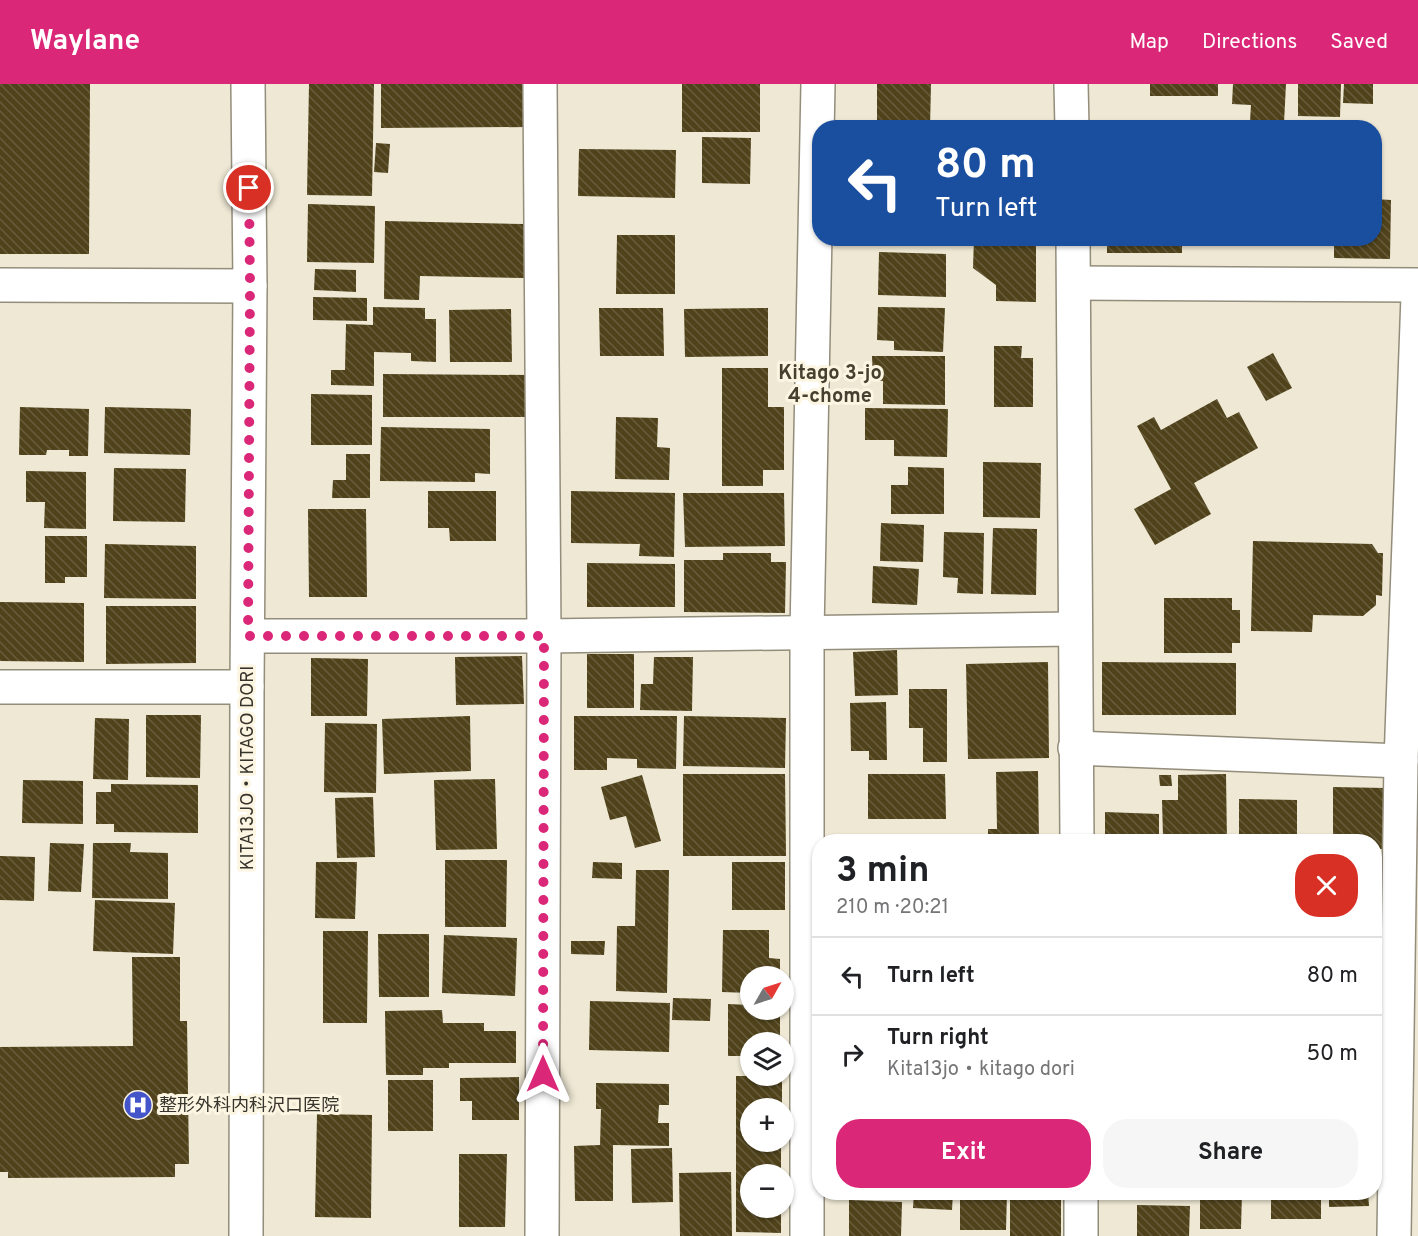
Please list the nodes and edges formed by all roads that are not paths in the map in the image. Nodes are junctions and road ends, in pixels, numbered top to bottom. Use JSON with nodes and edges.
{"nodes":[{"id":1,"x":248,"y":84,"type":"edge"},
{"id":2,"x":540,"y":84,"type":"edge"},
{"id":3,"x":818,"y":84,"type":"edge"},
{"id":4,"x":1071,"y":84,"type":"edge"},
{"id":5,"x":817,"y":120,"type":"edge"},
{"id":6,"x":1072,"y":120,"type":"edge"},
{"id":7,"x":815,"y":246,"type":"edge"},
{"id":8,"x":1073,"y":246,"type":"edge"},
{"id":9,"x":1074,"y":283,"type":"junction"},
{"id":10,"x":0,"y":285,"type":"edge"},
{"id":11,"x":1418,"y":285,"type":"edge"},
{"id":12,"x":250,"y":286,"type":"junction"},
{"id":13,"x":1418,"y":296,"type":"edge"},
{"id":14,"x":1412,"y":626,"type":"edge"},
{"id":15,"x":1075,"y":629,"type":"junction"},
{"id":16,"x":807,"y":632,"type":"junction"},
{"id":17,"x":248,"y":636,"type":"junction"},
{"id":18,"x":544,"y":636,"type":"junction"},
{"id":19,"x":0,"y":687,"type":"edge"},
{"id":20,"x":247,"y":687,"type":"junction"},
{"id":21,"x":1075,"y":748,"type":"junction"},
{"id":22,"x":1401,"y":761,"type":"junction"},
{"id":23,"x":1077,"y":834,"type":"edge"},
{"id":24,"x":1408,"y":997,"type":"edge"},
{"id":25,"x":1385,"y":1131,"type":"edge"},
{"id":26,"x":1081,"y":1200,"type":"edge"},
{"id":27,"x":246,"y":1236,"type":"edge"},
{"id":28,"x":542,"y":1236,"type":"edge"},
{"id":29,"x":807,"y":1236,"type":"edge"},
{"id":30,"x":1081,"y":1236,"type":"edge"},
{"id":31,"x":1395,"y":1236,"type":"edge"}],
"edges":[{"from":1,"to":12,"type":"street","name":"KITA13JO・KITAGO DORI"},
{"from":2,"to":18,"type":"street"},
{"from":3,"to":5,"type":"street"},
{"from":4,"to":6,"type":"street"},
{"from":7,"to":16,"type":"street"},
{"from":8,"to":9,"type":"street"},
{"from":9,"to":11,"type":"street"},
{"from":9,"to":15,"type":"street"},
{"from":10,"to":12,"type":"street"},
{"from":12,"to":17,"type":"street","name":"KITA13JO・KITAGO DORI"},
{"from":13,"to":14,"type":"street"},
{"from":14,"to":22,"type":"street"},
{"from":15,"to":16,"type":"street"},
{"from":15,"to":21,"type":"street"},
{"from":16,"to":18,"type":"street"},
{"from":16,"to":29,"type":"street"},
{"from":17,"to":18,"type":"street"},
{"from":17,"to":20,"type":"street","name":"KITA13JO・KITAGO DORI"},
{"from":18,"to":28,"type":"street"},
{"from":19,"to":20,"type":"street"},
{"from":20,"to":27,"type":"street","name":"KITA13JO・KITAGO DORI"},
{"from":21,"to":22,"type":"street"},
{"from":21,"to":23,"type":"street"},
{"from":22,"to":24,"type":"street"},
{"from":24,"to":25,"type":"street"},
{"from":25,"to":31,"type":"street"},
{"from":26,"to":30,"type":"street"}]}
